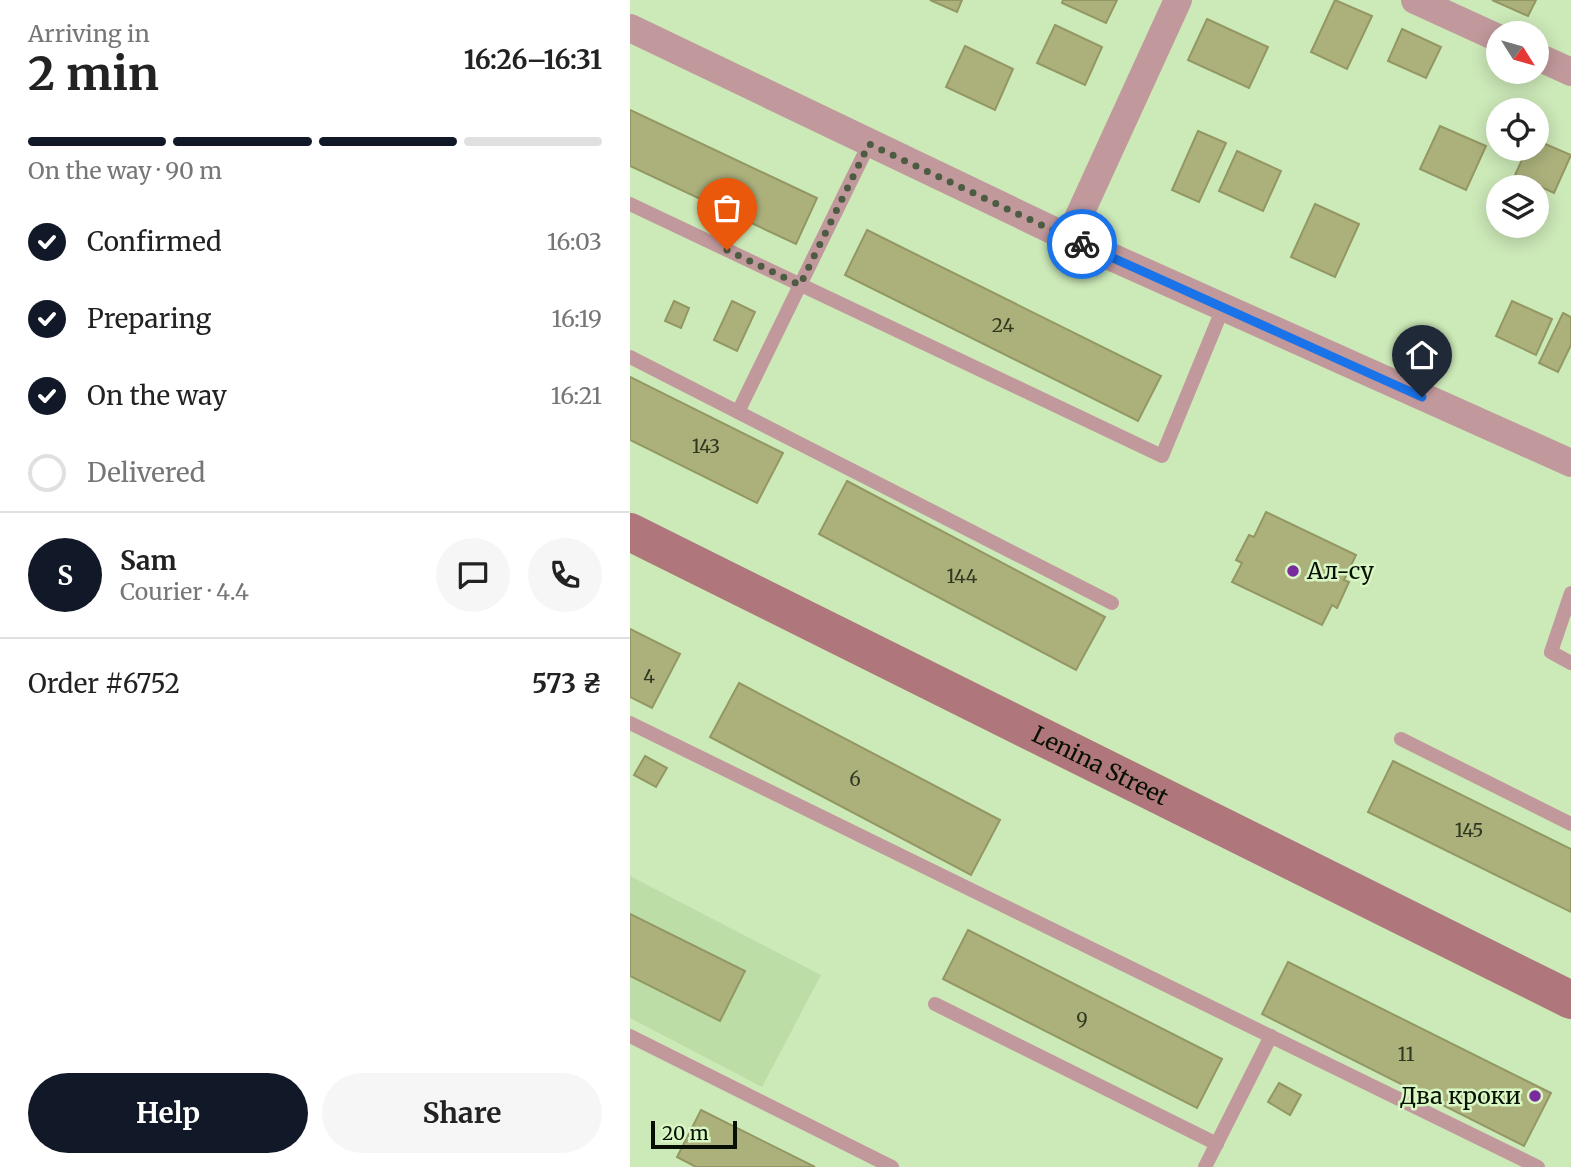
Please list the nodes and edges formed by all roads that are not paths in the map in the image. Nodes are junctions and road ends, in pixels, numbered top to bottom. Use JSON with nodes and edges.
{"nodes":[{"id":1,"x":1178,"y":0,"type":"edge"},
{"id":2,"x":1415,"y":0,"type":"edge"},
{"id":3,"x":630,"y":28,"type":"edge"},
{"id":4,"x":1486,"y":33,"type":"edge"},
{"id":5,"x":1549,"y":62,"type":"edge"},
{"id":6,"x":1571,"y":72,"type":"edge"},
{"id":7,"x":869,"y":144,"type":"junction"},
{"id":8,"x":630,"y":204,"type":"edge"},
{"id":9,"x":1069,"y":238,"type":"junction"},
{"id":10,"x":800,"y":285,"type":"junction"},
{"id":11,"x":1223,"y":308,"type":"junction"},
{"id":12,"x":630,"y":357,"type":"edge"},
{"id":13,"x":738,"y":412,"type":"junction"},
{"id":14,"x":1571,"y":463,"type":"edge"},
{"id":15,"x":630,"y":532,"type":"edge"},
{"id":16,"x":1571,"y":593,"type":"edge"},
{"id":17,"x":1112,"y":603,"type":"dead end"},
{"id":18,"x":1571,"y":663,"type":"edge"},
{"id":19,"x":630,"y":723,"type":"edge"},
{"id":20,"x":1401,"y":738,"type":"dead end"},
{"id":21,"x":1571,"y":824,"type":"edge"},
{"id":22,"x":1571,"y":1000,"type":"edge"},
{"id":23,"x":935,"y":1004,"type":"dead end"},
{"id":24,"x":630,"y":1036,"type":"edge"},
{"id":25,"x":1271,"y":1036,"type":"junction"},
{"id":26,"x":1217,"y":1144,"type":"junction"},
{"id":27,"x":892,"y":1167,"type":"edge"},
{"id":28,"x":1205,"y":1167,"type":"edge"},
{"id":29,"x":1538,"y":1167,"type":"edge"}],
"edges":[{"from":1,"to":9,"type":"street"},
{"from":2,"to":4,"type":"street"},
{"from":3,"to":7,"type":"street"},
{"from":5,"to":6,"type":"street"},
{"from":7,"to":9,"type":"street"},
{"from":7,"to":10,"type":"lane"},
{"from":8,"to":10,"type":"lane"},
{"from":9,"to":11,"type":"street"},
{"from":10,"to":11,"type":"lane"},
{"from":10,"to":13,"type":"lane"},
{"from":11,"to":14,"type":"street"},
{"from":12,"to":13,"type":"lane"},
{"from":13,"to":17,"type":"lane"},
{"from":15,"to":22,"type":"main road","name":"Lenina Street"},
{"from":16,"to":18,"type":"lane"},
{"from":19,"to":25,"type":"lane"},
{"from":20,"to":21,"type":"lane"},
{"from":23,"to":26,"type":"lane"},
{"from":24,"to":27,"type":"lane"},
{"from":25,"to":26,"type":"lane"},
{"from":25,"to":29,"type":"lane"},
{"from":26,"to":28,"type":"lane"}]}
